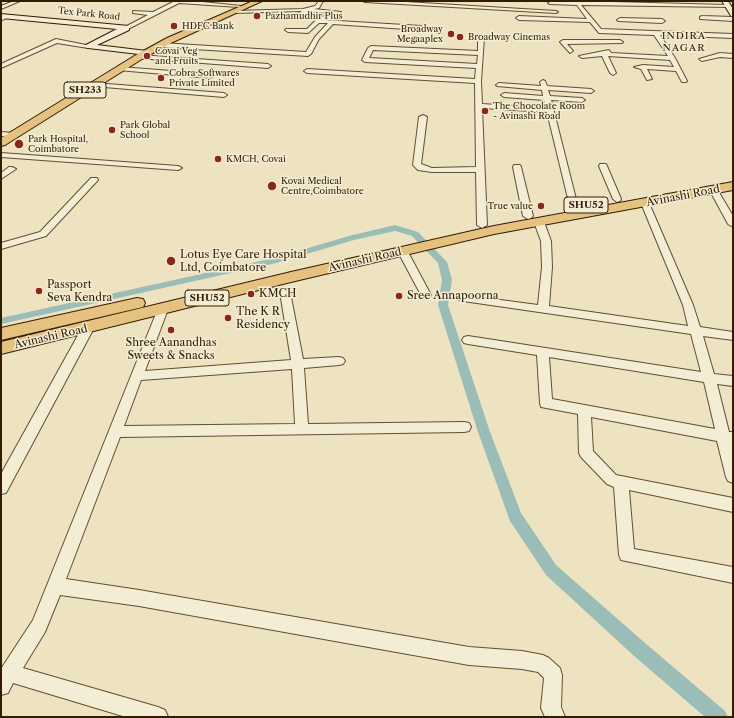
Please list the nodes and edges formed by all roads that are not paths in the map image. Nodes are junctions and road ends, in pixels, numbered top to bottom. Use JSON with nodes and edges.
{"nodes":[{"id":1,"x":18,"y":1,"type":"edge"},
{"id":2,"x":175,"y":1,"type":"edge"},
{"id":3,"x":179,"y":1,"type":"edge"},
{"id":4,"x":252,"y":1,"type":"edge"},
{"id":5,"x":259,"y":1,"type":"edge"},
{"id":6,"x":321,"y":1,"type":"edge"},
{"id":7,"x":364,"y":1,"type":"edge"},
{"id":8,"x":397,"y":2,"type":"edge"},
{"id":9,"x":550,"y":2,"type":"edge"},
{"id":10,"x":577,"y":2,"type":"edge"},
{"id":11,"x":647,"y":3,"type":"edge"},
{"id":12,"x":727,"y":4,"type":"edge"},
{"id":13,"x":2,"y":7,"type":"edge"},
{"id":14,"x":237,"y":9,"type":"junction"},
{"id":15,"x":392,"y":10,"type":"dead end"},
{"id":16,"x":135,"y":12,"type":"dead end"},
{"id":17,"x":556,"y":12,"type":"junction"},
{"id":18,"x":655,"y":12,"type":"dead end"},
{"id":19,"x":155,"y":14,"type":"junction"},
{"id":20,"x":733,"y":14,"type":"edge"},
{"id":21,"x":658,"y":16,"type":"dead end"},
{"id":22,"x":3,"y":17,"type":"edge"},
{"id":23,"x":519,"y":18,"type":"dead end"},
{"id":24,"x":733,"y":19,"type":"edge"},
{"id":25,"x":319,"y":20,"type":"junction"},
{"id":26,"x":561,"y":20,"type":"junction"},
{"id":27,"x":620,"y":20,"type":"dead end"},
{"id":28,"x":591,"y":21,"type":"junction"},
{"id":29,"x":332,"y":22,"type":"junction"},
{"id":30,"x":126,"y":28,"type":"junction"},
{"id":31,"x":420,"y":28,"type":"dead end"},
{"id":32,"x":288,"y":30,"type":"dead end"},
{"id":33,"x":308,"y":31,"type":"junction"},
{"id":34,"x":323,"y":32,"type":"junction"},
{"id":35,"x":615,"y":32,"type":"junction"},
{"id":36,"x":656,"y":33,"type":"junction"},
{"id":37,"x":733,"y":36,"type":"edge"},
{"id":38,"x":481,"y":38,"type":"dead end"},
{"id":39,"x":40,"y":39,"type":"dead end"},
{"id":40,"x":56,"y":41,"type":"junction"},
{"id":41,"x":620,"y":42,"type":"junction"},
{"id":42,"x":161,"y":45,"type":"junction"},
{"id":43,"x":88,"y":46,"type":"junction"},
{"id":44,"x":198,"y":47,"type":"junction"},
{"id":45,"x":570,"y":50,"type":"dead end"},
{"id":46,"x":481,"y":53,"type":"junction"},
{"id":47,"x":142,"y":54,"type":"junction"},
{"id":48,"x":605,"y":54,"type":"junction"},
{"id":49,"x":582,"y":56,"type":"dead end"},
{"id":50,"x":733,"y":56,"type":"edge"},
{"id":51,"x":672,"y":58,"type":"junction"},
{"id":52,"x":702,"y":59,"type":"dead end"},
{"id":53,"x":181,"y":60,"type":"junction"},
{"id":54,"x":1,"y":66,"type":"edge"},
{"id":55,"x":268,"y":66,"type":"dead end"},
{"id":56,"x":480,"y":66,"type":"junction"},
{"id":57,"x":120,"y":69,"type":"junction"},
{"id":58,"x":677,"y":70,"type":"junction"},
{"id":59,"x":307,"y":71,"type":"dead end"},
{"id":60,"x":613,"y":73,"type":"dead end"},
{"id":61,"x":210,"y":76,"type":"dead end"},
{"id":62,"x":649,"y":79,"type":"dead end"},
{"id":63,"x":478,"y":81,"type":"junction"},
{"id":64,"x":684,"y":81,"type":"dead end"},
{"id":65,"x":94,"y":85,"type":"junction"},
{"id":66,"x":500,"y":85,"type":"dead end"},
{"id":67,"x":544,"y":85,"type":"junction"},
{"id":68,"x":591,"y":91,"type":"dead end"},
{"id":69,"x":224,"y":95,"type":"dead end"},
{"id":70,"x":504,"y":95,"type":"dead end"},
{"id":71,"x":547,"y":98,"type":"junction"},
{"id":72,"x":582,"y":100,"type":"dead end"},
{"id":73,"x":479,"y":106,"type":"junction"},
{"id":74,"x":550,"y":110,"type":"junction"},
{"id":75,"x":423,"y":117,"type":"dead end"},
{"id":76,"x":6,"y":135,"type":"edge"},
{"id":77,"x":1,"y":143,"type":"edge"},
{"id":78,"x":1,"y":155,"type":"edge"},
{"id":79,"x":603,"y":166,"type":"dead end"},
{"id":80,"x":517,"y":167,"type":"dead end"},
{"id":81,"x":1,"y":168,"type":"edge"},
{"id":82,"x":178,"y":168,"type":"dead end"},
{"id":83,"x":480,"y":169,"type":"junction"},
{"id":84,"x":1,"y":177,"type":"edge"},
{"id":85,"x":733,"y":179,"type":"edge"},
{"id":86,"x":94,"y":180,"type":"dead end"},
{"id":87,"x":733,"y":186,"type":"edge"},
{"id":88,"x":713,"y":190,"type":"junction"},
{"id":89,"x":617,"y":200,"type":"junction"},
{"id":90,"x":646,"y":203,"type":"junction"},
{"id":91,"x":574,"y":207,"type":"junction"},
{"id":92,"x":534,"y":219,"type":"junction"},
{"id":93,"x":733,"y":224,"type":"edge"},
{"id":94,"x":482,"y":225,"type":"junction"},
{"id":95,"x":441,"y":239,"type":"junction"},
{"id":96,"x":1,"y":246,"type":"edge"},
{"id":97,"x":410,"y":247,"type":"junction"},
{"id":98,"x":285,"y":292,"type":"dead end"},
{"id":99,"x":426,"y":295,"type":"dead end"},
{"id":100,"x":463,"y":298,"type":"dead end"},
{"id":101,"x":162,"y":309,"type":"junction"},
{"id":102,"x":543,"y":310,"type":"junction"},
{"id":103,"x":88,"y":328,"type":"junction"},
{"id":104,"x":696,"y":330,"type":"junction"},
{"id":105,"x":1,"y":334,"type":"edge"},
{"id":106,"x":733,"y":336,"type":"edge"},
{"id":107,"x":468,"y":340,"type":"dead end"},
{"id":108,"x":1,"y":348,"type":"edge"},
{"id":109,"x":543,"y":351,"type":"junction"},
{"id":110,"x":339,"y":361,"type":"dead end"},
{"id":111,"x":298,"y":364,"type":"junction"},
{"id":112,"x":136,"y":376,"type":"junction"},
{"id":113,"x":709,"y":378,"type":"junction"},
{"id":114,"x":733,"y":382,"type":"edge"},
{"id":115,"x":584,"y":410,"type":"junction"},
{"id":116,"x":464,"y":427,"type":"dead end"},
{"id":117,"x":302,"y":429,"type":"junction"},
{"id":118,"x":114,"y":432,"type":"junction"},
{"id":119,"x":728,"y":437,"type":"edge"},
{"id":120,"x":733,"y":477,"type":"edge"},
{"id":121,"x":621,"y":482,"type":"junction"},
{"id":122,"x":1,"y":488,"type":"edge"},
{"id":123,"x":733,"y":505,"type":"edge"},
{"id":124,"x":733,"y":575,"type":"edge"},
{"id":125,"x":55,"y":586,"type":"junction"},
{"id":126,"x":5,"y":680,"type":"edge"},
{"id":127,"x":158,"y":717,"type":"edge"},
{"id":128,"x":555,"y":717,"type":"edge"}],
"edges":[{"from":1,"to":13,"type":"street"},
{"from":2,"to":3,"type":"street"},
{"from":3,"to":14,"type":"street"},
{"from":3,"to":19,"type":"street"},
{"from":4,"to":14,"type":"main road"},
{"from":5,"to":14,"type":"main road","number":"SH233"},
{"from":6,"to":14,"type":"street"},
{"from":7,"to":8,"type":"street"},
{"from":8,"to":15,"type":"street"},
{"from":8,"to":17,"type":"street"},
{"from":9,"to":10,"type":"street"},
{"from":9,"to":17,"type":"street"},
{"from":10,"to":11,"type":"street"},
{"from":10,"to":28,"type":"street"},
{"from":11,"to":12,"type":"street"},
{"from":11,"to":18,"type":"street"},
{"from":12,"to":20,"type":"street"},
{"from":14,"to":42,"type":"main road","number":"SH233"},
{"from":14,"to":47,"type":"main road"},
{"from":16,"to":19,"type":"street"},
{"from":17,"to":26,"type":"street"},
{"from":19,"to":30,"type":"street"},
{"from":20,"to":24,"type":"street"},
{"from":21,"to":27,"type":"street"},
{"from":22,"to":30,"type":"street","name":"Tex Park Road"},
{"from":23,"to":26,"type":"street"},
{"from":25,"to":25,"type":"street"},
{"from":25,"to":29,"type":"street"},
{"from":25,"to":33,"type":"street"},
{"from":26,"to":28,"type":"street"},
{"from":28,"to":35,"type":"street"},
{"from":29,"to":31,"type":"street"},
{"from":29,"to":34,"type":"street"},
{"from":30,"to":43,"type":"street","name":"Tex Park Road"},
{"from":32,"to":33,"type":"street"},
{"from":33,"to":34,"type":"street"},
{"from":34,"to":44,"type":"street"},
{"from":35,"to":36,"type":"street"},
{"from":35,"to":41,"type":"street"},
{"from":36,"to":37,"type":"street"},
{"from":36,"to":51,"type":"street"},
{"from":38,"to":46,"type":"street"},
{"from":39,"to":40,"type":"street"},
{"from":40,"to":43,"type":"street"},
{"from":40,"to":54,"type":"street"},
{"from":41,"to":45,"type":"street"},
{"from":41,"to":48,"type":"street"},
{"from":42,"to":44,"type":"street"},
{"from":42,"to":47,"type":"main road","number":"SH233"},
{"from":43,"to":47,"type":"street"},
{"from":44,"to":53,"type":"street"},
{"from":46,"to":56,"type":"street"},
{"from":46,"to":56,"type":"street"},
{"from":47,"to":53,"type":"street"},
{"from":47,"to":57,"type":"main road","number":"SH233"},
{"from":47,"to":76,"type":"main road","number":"SH233"},
{"from":48,"to":49,"type":"street"},
{"from":48,"to":51,"type":"street"},
{"from":48,"to":60,"type":"street"},
{"from":50,"to":52,"type":"street"},
{"from":51,"to":58,"type":"street"},
{"from":53,"to":55,"type":"street"},
{"from":56,"to":63,"type":"street"},
{"from":57,"to":61,"type":"street"},
{"from":57,"to":65,"type":"main road","number":"SH233"},
{"from":58,"to":62,"type":"street"},
{"from":58,"to":64,"type":"street"},
{"from":59,"to":63,"type":"street"},
{"from":63,"to":73,"type":"street"},
{"from":65,"to":69,"type":"street"},
{"from":65,"to":76,"type":"main road","number":"SH233"},
{"from":66,"to":67,"type":"street"},
{"from":67,"to":68,"type":"street"},
{"from":67,"to":71,"type":"street"},
{"from":70,"to":71,"type":"street"},
{"from":71,"to":72,"type":"street"},
{"from":71,"to":74,"type":"street"},
{"from":73,"to":74,"type":"street"},
{"from":73,"to":83,"type":"street"},
{"from":74,"to":91,"type":"street"},
{"from":75,"to":83,"type":"street"},
{"from":76,"to":77,"type":"main road","number":"SH233"},
{"from":78,"to":82,"type":"street"},
{"from":79,"to":89,"type":"street"},
{"from":80,"to":92,"type":"street"},
{"from":81,"to":84,"type":"street"},
{"from":83,"to":94,"type":"street"},
{"from":85,"to":89,"type":"main road","name":"Avinashi Road","number":"SHU52"},
{"from":86,"to":96,"type":"street"},
{"from":87,"to":88,"type":"main road","name":"Avinashi Road","number":"SHU52"},
{"from":88,"to":90,"type":"main road","name":"Avinashi Road","number":"SHU52"},
{"from":88,"to":93,"type":"street"},
{"from":89,"to":91,"type":"main road","name":"Avinashi Road","number":"SHU52"},
{"from":90,"to":92,"type":"main road","name":"Avinashi Road","number":"SHU52"},
{"from":90,"to":104,"type":"street"},
{"from":91,"to":92,"type":"main road","name":"Avinashi Road","number":"SHU52"},
{"from":92,"to":94,"type":"main road","name":"Avinashi Road","number":"SHU52"},
{"from":92,"to":95,"type":"main road","name":"Avinashi Road","number":"SHU52"},
{"from":92,"to":102,"type":"street"},
{"from":94,"to":95,"type":"main road","name":"Avinashi Road","number":"SHU52"},
{"from":95,"to":97,"type":"main road","name":"Avinashi Road","number":"SHU52"},
{"from":97,"to":99,"type":"street"},
{"from":97,"to":101,"type":"main road","name":"Avinashi Road","number":"SHU52"},
{"from":97,"to":105,"type":"main road","name":"Avinashi Road","number":"SHU52"},
{"from":98,"to":111,"type":"street"},
{"from":100,"to":102,"type":"street"},
{"from":101,"to":103,"type":"main road","name":"Avinashi Road","number":"SHU52"},
{"from":101,"to":112,"type":"street"},
{"from":102,"to":104,"type":"street"},
{"from":103,"to":108,"type":"main road","name":"Avinashi Road","number":"SHU52"},
{"from":103,"to":122,"type":"street"},
{"from":104,"to":106,"type":"street"},
{"from":104,"to":113,"type":"street"},
{"from":107,"to":109,"type":"street"},
{"from":109,"to":113,"type":"street"},
{"from":109,"to":115,"type":"street"},
{"from":110,"to":111,"type":"street"},
{"from":111,"to":112,"type":"street"},
{"from":111,"to":117,"type":"street"},
{"from":112,"to":118,"type":"street"},
{"from":113,"to":114,"type":"street"},
{"from":113,"to":119,"type":"street"},
{"from":115,"to":119,"type":"street"},
{"from":115,"to":121,"type":"street"},
{"from":116,"to":117,"type":"street"},
{"from":117,"to":118,"type":"street"},
{"from":118,"to":125,"type":"street"},
{"from":119,"to":120,"type":"street"},
{"from":121,"to":123,"type":"street"},
{"from":121,"to":124,"type":"street"},
{"from":125,"to":126,"type":"street"},
{"from":125,"to":128,"type":"street"},
{"from":126,"to":127,"type":"street"}]}
